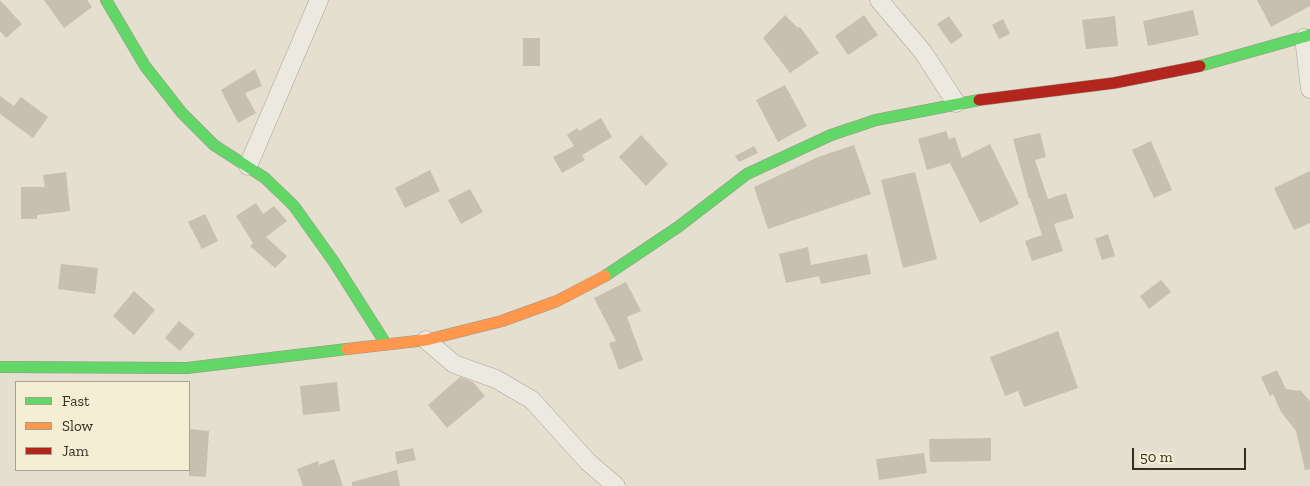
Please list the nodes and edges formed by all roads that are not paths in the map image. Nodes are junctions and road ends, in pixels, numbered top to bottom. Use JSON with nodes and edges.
{"nodes":[{"id":1,"x":106,"y":0,"type":"edge"},
{"id":2,"x":319,"y":0,"type":"edge"},
{"id":3,"x":879,"y":0,"type":"edge"},
{"id":4,"x":1307,"y":37,"type":"edge"},
{"id":5,"x":1310,"y":88,"type":"edge"},
{"id":6,"x":956,"y":103,"type":"junction"},
{"id":7,"x":248,"y":166,"type":"junction"},
{"id":8,"x":426,"y":340,"type":"junction"},
{"id":9,"x":386,"y":344,"type":"junction"},
{"id":10,"x":0,"y":368,"type":"edge"},
{"id":11,"x":616,"y":486,"type":"edge"}],
"edges":[{"from":1,"to":7,"type":"street"},
{"from":2,"to":7,"type":"street"},
{"from":3,"to":6,"type":"street"},
{"from":4,"to":5,"type":"street"},
{"from":4,"to":6,"type":"street"},
{"from":6,"to":8,"type":"street"},
{"from":7,"to":9,"type":"street"},
{"from":8,"to":9,"type":"street"},
{"from":8,"to":11,"type":"street"},
{"from":9,"to":10,"type":"street"}]}
